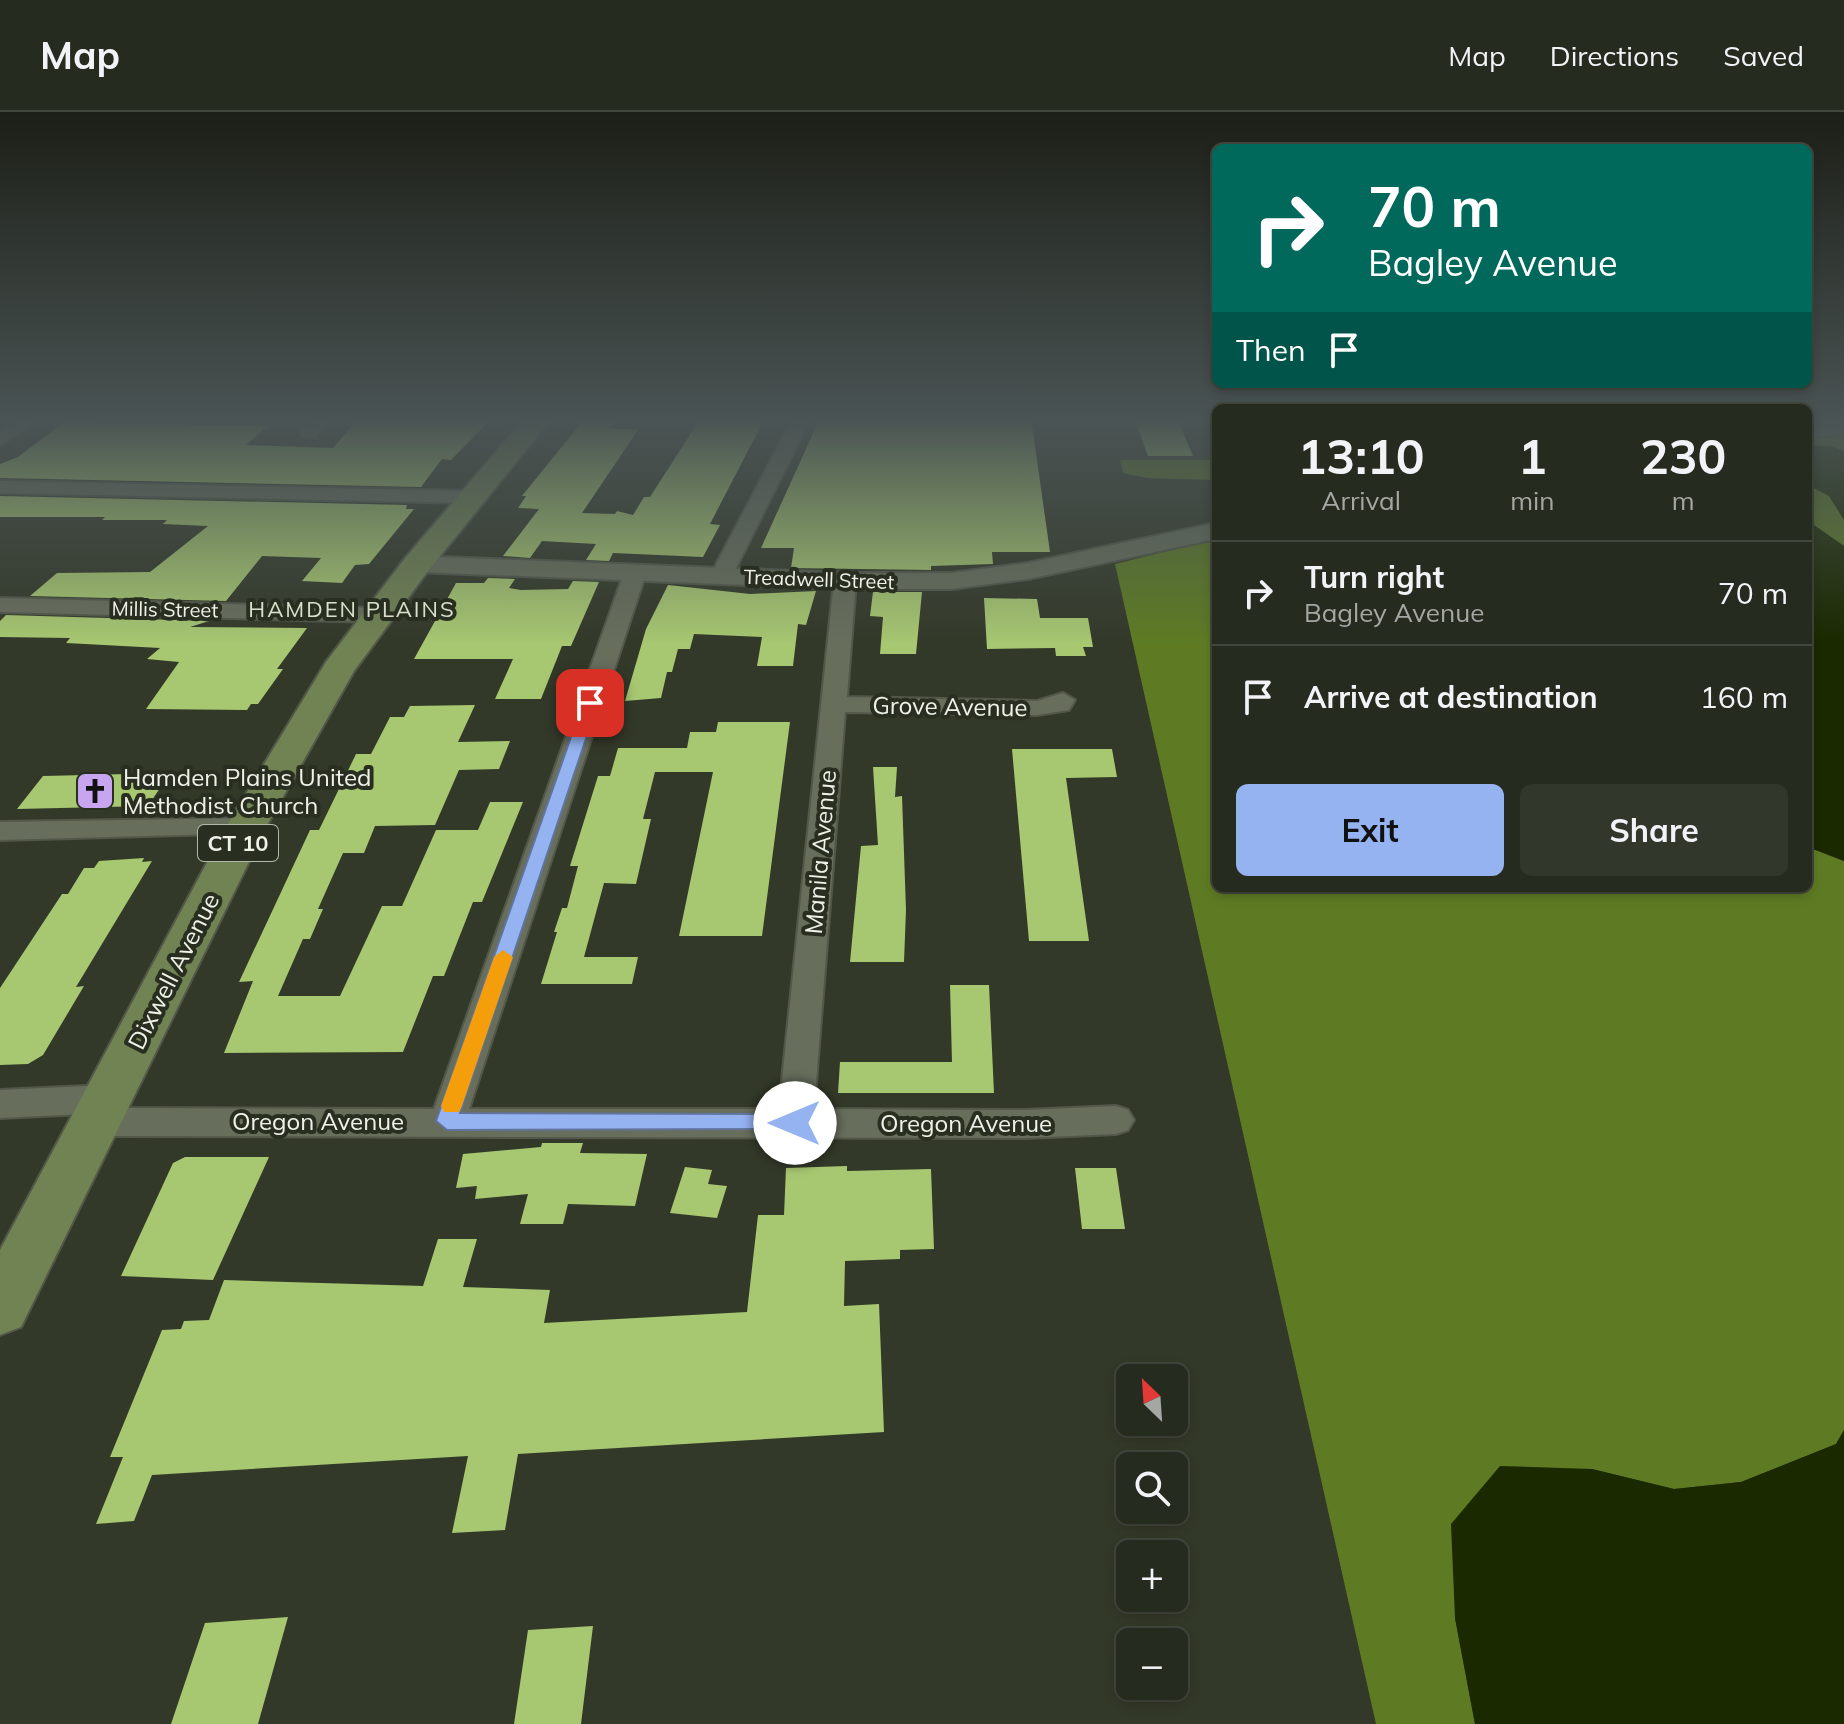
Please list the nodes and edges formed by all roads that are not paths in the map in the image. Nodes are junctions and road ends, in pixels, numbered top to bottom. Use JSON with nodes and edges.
{"nodes":[{"id":1,"x":294,"y":493,"type":"edge"},
{"id":2,"x":475,"y":493,"type":"edge"},
{"id":3,"x":763,"y":493,"type":"edge"},
{"id":4,"x":472,"y":497,"type":"junction"},
{"id":5,"x":1212,"y":532,"type":"edge"},
{"id":6,"x":417,"y":564,"type":"junction"},
{"id":7,"x":635,"y":573,"type":"junction"},
{"id":8,"x":721,"y":576,"type":"junction"},
{"id":9,"x":845,"y":581,"type":"junction"},
{"id":10,"x":0,"y":605,"type":"edge"},
{"id":11,"x":377,"y":615,"type":"junction"},
{"id":12,"x":1063,"y":700,"type":"dead end"},
{"id":13,"x":834,"y":704,"type":"junction"},
{"id":14,"x":246,"y":827,"type":"junction"},
{"id":15,"x":0,"y":831,"type":"edge"},
{"id":16,"x":0,"y":1104,"type":"edge"},
{"id":17,"x":102,"y":1111,"type":"junction"},
{"id":18,"x":1116,"y":1120,"type":"dead end"},
{"id":19,"x":447,"y":1121,"type":"junction"},
{"id":20,"x":795,"y":1123,"type":"junction"},
{"id":21,"x":0,"y":1308,"type":"edge"}],
"edges":[{"from":1,"to":4,"type":"street"},
{"from":2,"to":4,"type":"main road","name":"Dixwell Avenue","number":"CT 10"},
{"from":3,"to":8,"type":"street"},
{"from":4,"to":6,"type":"main road","name":"Dixwell Avenue","number":"CT 10"},
{"from":5,"to":9,"type":"street","name":"Treadwell Street"},
{"from":6,"to":7,"type":"street","name":"Treadwell Street"},
{"from":6,"to":11,"type":"main road","name":"Dixwell Avenue","number":"CT 10"},
{"from":7,"to":8,"type":"street","name":"Treadwell Street"},
{"from":7,"to":19,"type":"street"},
{"from":8,"to":9,"type":"street","name":"Treadwell Street"},
{"from":9,"to":13,"type":"street","name":"Manila Avenue"},
{"from":10,"to":11,"type":"street","name":"Millis Street"},
{"from":11,"to":14,"type":"main road","name":"Dixwell Avenue","number":"CT 10"},
{"from":12,"to":13,"type":"street","name":"Grove Avenue"},
{"from":13,"to":20,"type":"street","name":"Manila Avenue"},
{"from":14,"to":15,"type":"street"},
{"from":14,"to":17,"type":"main road","name":"Dixwell Avenue","number":"CT 10"},
{"from":16,"to":17,"type":"street","name":"Oregon Avenue"},
{"from":17,"to":19,"type":"street","name":"Oregon Avenue"},
{"from":17,"to":21,"type":"main road","name":"Dixwell Avenue","number":"CT 10"},
{"from":18,"to":20,"type":"street","name":"Oregon Avenue"},
{"from":19,"to":20,"type":"street","name":"Oregon Avenue"}]}
